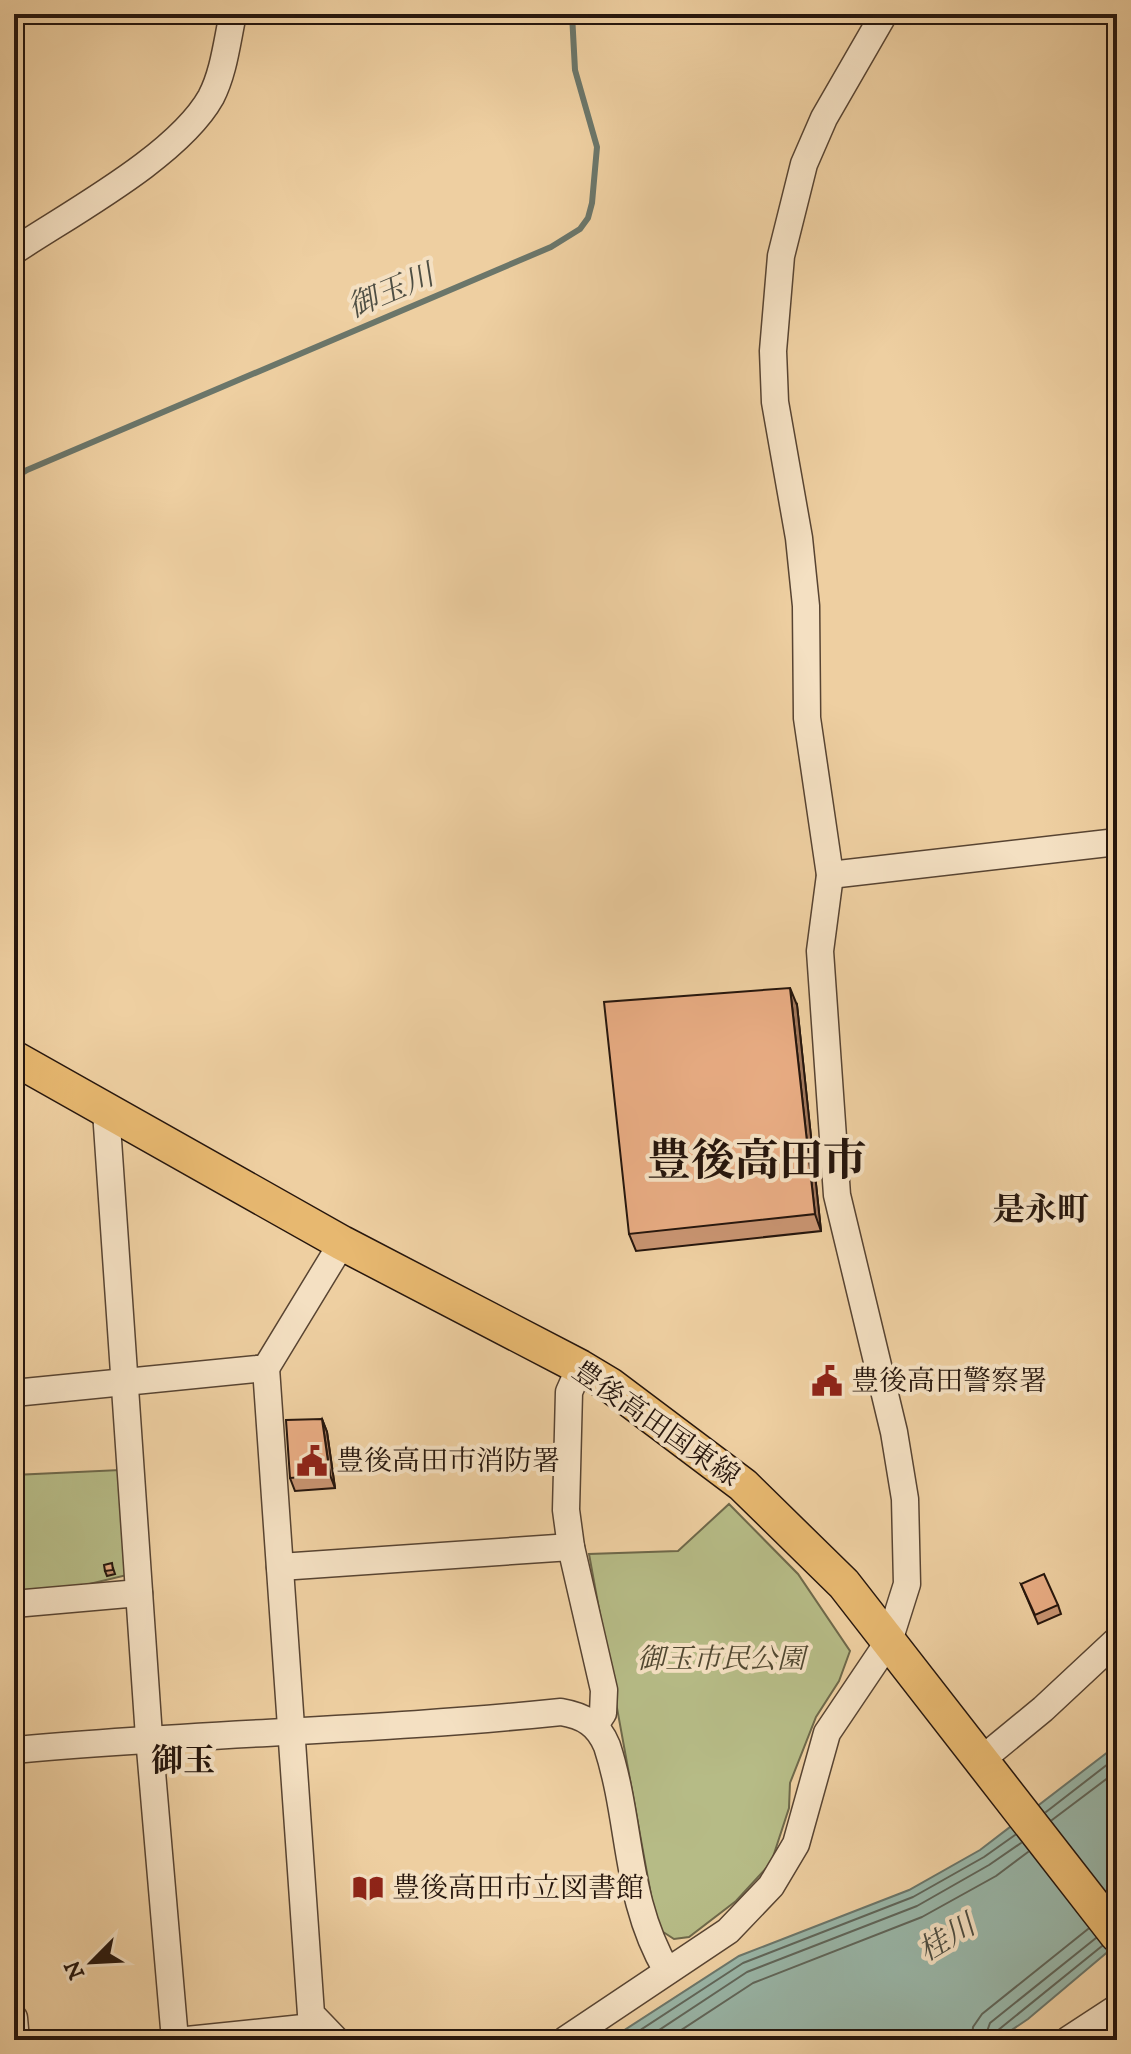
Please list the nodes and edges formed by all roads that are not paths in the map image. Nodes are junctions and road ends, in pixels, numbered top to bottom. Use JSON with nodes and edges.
{"nodes":[{"id":1,"x":233,"y":14,"type":"edge"},
{"id":2,"x":884,"y":14,"type":"edge"},
{"id":3,"x":14,"y":251,"type":"edge"},
{"id":4,"x":1117,"y":842,"type":"edge"},
{"id":5,"x":830,"y":875,"type":"junction"},
{"id":6,"x":14,"y":1058,"type":"edge"},
{"id":7,"x":106,"y":1111,"type":"junction"},
{"id":8,"x":342,"y":1243,"type":"junction"},
{"id":9,"x":580,"y":1367,"type":"junction"},
{"id":10,"x":266,"y":1368,"type":"junction"},
{"id":11,"x":127,"y":1381,"type":"junction"},
{"id":12,"x":14,"y":1393,"type":"edge"},
{"id":13,"x":571,"y":1547,"type":"junction"},
{"id":14,"x":280,"y":1567,"type":"junction"},
{"id":15,"x":139,"y":1593,"type":"junction"},
{"id":16,"x":14,"y":1604,"type":"edge"},
{"id":17,"x":1117,"y":1640,"type":"edge"},
{"id":18,"x":889,"y":1641,"type":"junction"},
{"id":19,"x":595,"y":1725,"type":"junction"},
{"id":20,"x":294,"y":1734,"type":"junction"},
{"id":21,"x":149,"y":1737,"type":"junction"},
{"id":22,"x":14,"y":1750,"type":"edge"},
{"id":23,"x":989,"y":1772,"type":"junction"},
{"id":24,"x":1117,"y":1935,"type":"edge"},
{"id":25,"x":667,"y":1971,"type":"junction"},
{"id":26,"x":1115,"y":2014,"type":"edge"},
{"id":27,"x":14,"y":2018,"type":"edge"},
{"id":28,"x":329,"y":2033,"type":"edge"},
{"id":29,"x":16,"y":2040,"type":"edge"},
{"id":30,"x":175,"y":2040,"type":"edge"},
{"id":31,"x":187,"y":2040,"type":"edge"},
{"id":32,"x":565,"y":2040,"type":"edge"},
{"id":33,"x":1068,"y":2040,"type":"edge"}],
"edges":[{"from":1,"to":3,"type":"street"},
{"from":2,"to":5,"type":"street"},
{"from":4,"to":5,"type":"street"},
{"from":5,"to":18,"type":"street"},
{"from":6,"to":7,"type":"main road","name":"豊後高田国東線"},
{"from":7,"to":8,"type":"main road","name":"豊後高田国東線"},
{"from":7,"to":11,"type":"street"},
{"from":8,"to":9,"type":"main road","name":"豊後高田国東線"},
{"from":8,"to":10,"type":"street"},
{"from":9,"to":13,"type":"street"},
{"from":9,"to":18,"type":"main road","name":"豊後高田国東線"},
{"from":10,"to":11,"type":"street"},
{"from":10,"to":14,"type":"street"},
{"from":11,"to":12,"type":"street"},
{"from":11,"to":15,"type":"street"},
{"from":13,"to":14,"type":"street"},
{"from":13,"to":19,"type":"street"},
{"from":14,"to":20,"type":"street"},
{"from":15,"to":16,"type":"street"},
{"from":15,"to":21,"type":"street"},
{"from":17,"to":23,"type":"street"},
{"from":18,"to":23,"type":"main road","name":"豊後高田国東線"},
{"from":18,"to":25,"type":"street"},
{"from":19,"to":20,"type":"street"},
{"from":19,"to":25,"type":"street"},
{"from":20,"to":21,"type":"street"},
{"from":20,"to":28,"type":"street"},
{"from":21,"to":22,"type":"street"},
{"from":21,"to":30,"type":"street"},
{"from":23,"to":24,"type":"main road","name":"豊後高田国東線"},
{"from":25,"to":32,"type":"street"},
{"from":26,"to":33,"type":"street"},
{"from":27,"to":29,"type":"street"},
{"from":28,"to":31,"type":"street"}]}
